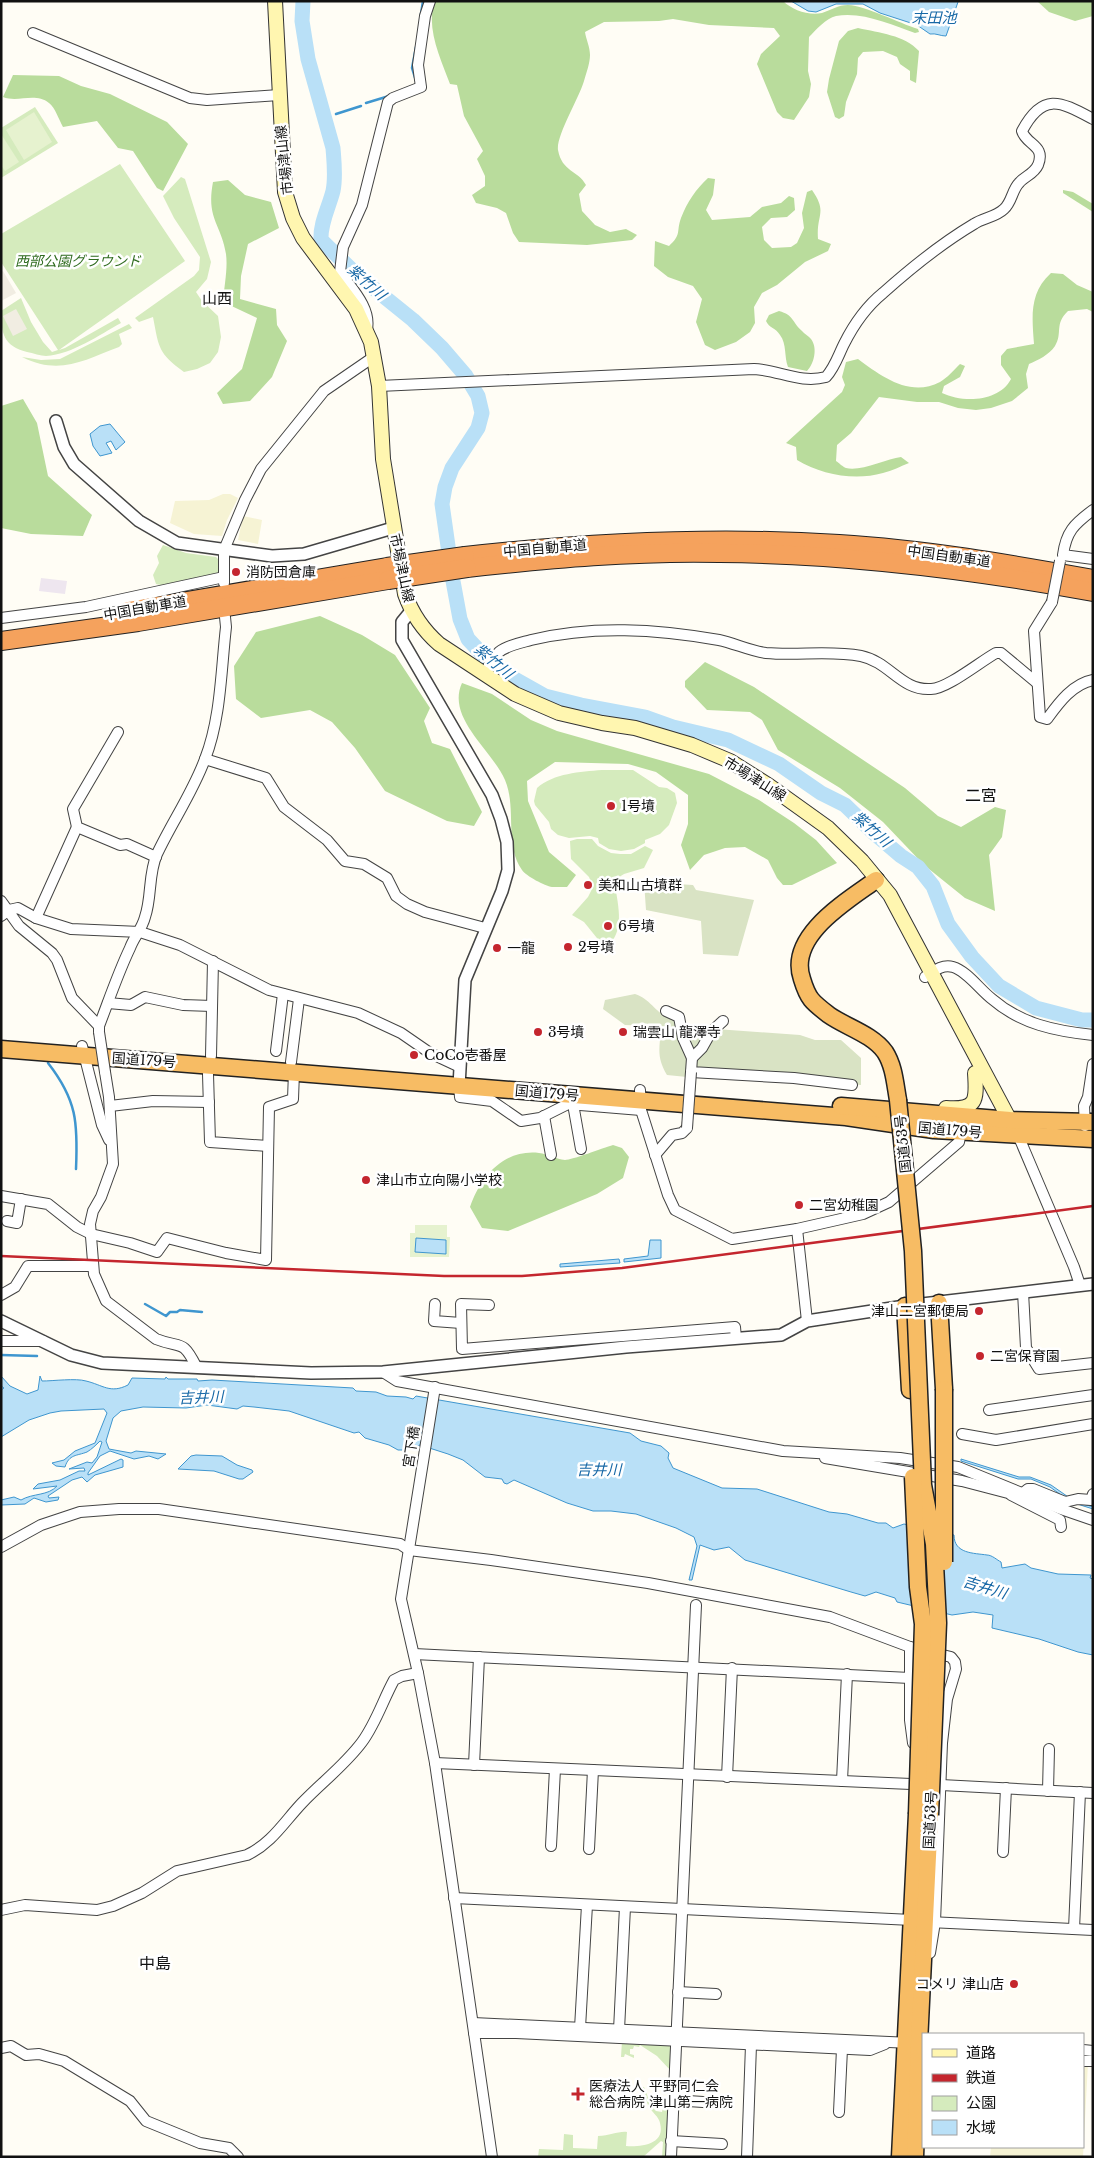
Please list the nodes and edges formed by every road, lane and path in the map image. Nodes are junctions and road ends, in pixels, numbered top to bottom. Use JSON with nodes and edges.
{"nodes":[{"id":1,"x":275,"y":1,"type":"edge"},
{"id":2,"x":430,"y":1,"type":"edge"},
{"id":3,"x":33,"y":33,"type":"dead end"},
{"id":4,"x":279,"y":95,"type":"junction"},
{"id":5,"x":1093,"y":119,"type":"edge"},
{"id":6,"x":367,"y":329,"type":"junction"},
{"id":7,"x":375,"y":356,"type":"junction"},
{"id":8,"x":379,"y":386,"type":"junction"},
{"id":9,"x":56,"y":421,"type":"dead end"},
{"id":10,"x":1093,"y":510,"type":"edge"},
{"id":11,"x":393,"y":528,"type":"junction"},
{"id":12,"x":224,"y":550,"type":"junction"},
{"id":13,"x":1061,"y":558,"type":"junction"},
{"id":14,"x":1093,"y":559,"type":"edge"},
{"id":15,"x":466,"y":562,"type":"junction"},
{"id":16,"x":387,"y":574,"type":"junction"},
{"id":17,"x":1093,"y":579,"type":"edge"},
{"id":18,"x":1093,"y":592,"type":"edge"},
{"id":19,"x":411,"y":611,"type":"junction"},
{"id":20,"x":225,"y":617,"type":"dead end"},
{"id":21,"x":1,"y":618,"type":"edge"},
{"id":22,"x":1,"y":629,"type":"edge"},
{"id":23,"x":1,"y":641,"type":"edge"},
{"id":24,"x":486,"y":670,"type":"junction"},
{"id":25,"x":1093,"y":680,"type":"edge"},
{"id":26,"x":1037,"y":683,"type":"junction"},
{"id":27,"x":118,"y":732,"type":"dead end"},
{"id":28,"x":205,"y":759,"type":"junction"},
{"id":29,"x":77,"y":827,"type":"junction"},
{"id":30,"x":156,"y":857,"type":"junction"},
{"id":31,"x":876,"y":880,"type":"junction"},
{"id":32,"x":1,"y":901,"type":"edge"},
{"id":33,"x":5,"y":913,"type":"edge"},
{"id":34,"x":36,"y":918,"type":"junction"},
{"id":35,"x":485,"y":928,"type":"junction"},
{"id":36,"x":140,"y":932,"type":"junction"},
{"id":37,"x":213,"y":961,"type":"junction"},
{"id":38,"x":928,"y":975,"type":"junction"},
{"id":39,"x":283,"y":994,"type":"junction"},
{"id":40,"x":299,"y":999,"type":"junction"},
{"id":41,"x":108,"y":1003,"type":"junction"},
{"id":42,"x":212,"y":1006,"type":"junction"},
{"id":43,"x":666,"y":1011,"type":"dead end"},
{"id":44,"x":723,"y":1021,"type":"dead end"},
{"id":45,"x":99,"y":1029,"type":"junction"},
{"id":46,"x":1093,"y":1035,"type":"edge"},
{"id":47,"x":1,"y":1039,"type":"edge"},
{"id":48,"x":1,"y":1049,"type":"edge"},
{"id":49,"x":83,"y":1051,"type":"junction"},
{"id":50,"x":276,"y":1051,"type":"dead end"},
{"id":51,"x":211,"y":1056,"type":"junction"},
{"id":52,"x":692,"y":1058,"type":"junction"},
{"id":53,"x":1093,"y":1064,"type":"edge"},
{"id":54,"x":293,"y":1067,"type":"junction"},
{"id":55,"x":691,"y":1072,"type":"junction"},
{"id":56,"x":975,"y":1073,"type":"junction"},
{"id":57,"x":208,"y":1074,"type":"dead end"},
{"id":58,"x":460,"y":1076,"type":"junction"},
{"id":59,"x":852,"y":1084,"type":"dead end"},
{"id":60,"x":640,"y":1100,"type":"junction"},
{"id":61,"x":209,"y":1102,"type":"junction"},
{"id":62,"x":573,"y":1104,"type":"junction"},
{"id":63,"x":110,"y":1106,"type":"junction"},
{"id":64,"x":916,"y":1111,"type":"junction"},
{"id":65,"x":962,"y":1115,"type":"junction"},
{"id":66,"x":544,"y":1116,"type":"junction"},
{"id":67,"x":1004,"y":1119,"type":"junction"},
{"id":68,"x":1089,"y":1122,"type":"edge"},
{"id":69,"x":962,"y":1132,"type":"junction"},
{"id":70,"x":1018,"y":1135,"type":"junction"},
{"id":71,"x":1089,"y":1139,"type":"edge"},
{"id":72,"x":112,"y":1146,"type":"junction"},
{"id":73,"x":268,"y":1146,"type":"junction"},
{"id":74,"x":580,"y":1149,"type":"dead end"},
{"id":75,"x":551,"y":1155,"type":"dead end"},
{"id":76,"x":655,"y":1155,"type":"junction"},
{"id":77,"x":1,"y":1196,"type":"edge"},
{"id":78,"x":21,"y":1200,"type":"junction"},
{"id":79,"x":7,"y":1221,"type":"dead end"},
{"id":80,"x":797,"y":1229,"type":"junction"},
{"id":81,"x":91,"y":1234,"type":"junction"},
{"id":82,"x":94,"y":1266,"type":"junction"},
{"id":83,"x":1093,"y":1284,"type":"edge"},
{"id":84,"x":1080,"y":1285,"type":"junction"},
{"id":85,"x":1024,"y":1292,"type":"junction"},
{"id":86,"x":1,"y":1295,"type":"edge"},
{"id":87,"x":939,"y":1302,"type":"junction"},
{"id":88,"x":434,"y":1304,"type":"dead end"},
{"id":89,"x":488,"y":1305,"type":"dead end"},
{"id":90,"x":905,"y":1306,"type":"junction"},
{"id":91,"x":1,"y":1321,"type":"edge"},
{"id":92,"x":807,"y":1321,"type":"junction"},
{"id":93,"x":461,"y":1323,"type":"junction"},
{"id":94,"x":1,"y":1341,"type":"edge"},
{"id":95,"x":43,"y":1341,"type":"junction"},
{"id":96,"x":626,"y":1341,"type":"junction"},
{"id":97,"x":500,"y":1346,"type":"junction"},
{"id":98,"x":501,"y":1359,"type":"junction"},
{"id":99,"x":1093,"y":1363,"type":"edge"},
{"id":100,"x":196,"y":1366,"type":"junction"},
{"id":101,"x":383,"y":1372,"type":"junction"},
{"id":102,"x":435,"y":1387,"type":"junction"},
{"id":103,"x":1093,"y":1395,"type":"edge"},
{"id":104,"x":989,"y":1410,"type":"dead end"},
{"id":105,"x":1093,"y":1424,"type":"edge"},
{"id":106,"x":962,"y":1434,"type":"dead end"},
{"id":107,"x":814,"y":1453,"type":"junction"},
{"id":108,"x":1008,"y":1493,"type":"junction"},
{"id":109,"x":1023,"y":1494,"type":"junction"},
{"id":110,"x":1093,"y":1494,"type":"edge"},
{"id":111,"x":1093,"y":1520,"type":"edge"},
{"id":112,"x":1061,"y":1526,"type":"dead end"},
{"id":113,"x":1,"y":1547,"type":"edge"},
{"id":114,"x":409,"y":1550,"type":"junction"},
{"id":115,"x":696,"y":1605,"type":"dead end"},
{"id":116,"x":930,"y":1624,"type":"junction"},
{"id":117,"x":910,"y":1647,"type":"junction"},
{"id":118,"x":414,"y":1654,"type":"junction"},
{"id":119,"x":479,"y":1657,"type":"junction"},
{"id":120,"x":693,"y":1666,"type":"junction"},
{"id":121,"x":732,"y":1668,"type":"junction"},
{"id":122,"x":418,"y":1673,"type":"junction"},
{"id":123,"x":847,"y":1674,"type":"junction"},
{"id":124,"x":910,"y":1678,"type":"junction"},
{"id":125,"x":913,"y":1742,"type":"junction"},
{"id":126,"x":942,"y":1743,"type":"junction"},
{"id":127,"x":1049,"y":1749,"type":"dead end"},
{"id":128,"x":435,"y":1763,"type":"junction"},
{"id":129,"x":474,"y":1765,"type":"junction"},
{"id":130,"x":555,"y":1769,"type":"junction"},
{"id":131,"x":594,"y":1770,"type":"junction"},
{"id":132,"x":689,"y":1775,"type":"junction"},
{"id":133,"x":727,"y":1777,"type":"junction"},
{"id":134,"x":842,"y":1782,"type":"junction"},
{"id":135,"x":911,"y":1784,"type":"junction"},
{"id":136,"x":940,"y":1785,"type":"junction"},
{"id":137,"x":1006,"y":1788,"type":"junction"},
{"id":138,"x":1048,"y":1791,"type":"junction"},
{"id":139,"x":1080,"y":1792,"type":"junction"},
{"id":140,"x":1093,"y":1793,"type":"edge"},
{"id":141,"x":923,"y":1814,"type":"junction"},
{"id":142,"x":551,"y":1846,"type":"dead end"},
{"id":143,"x":589,"y":1849,"type":"dead end"},
{"id":144,"x":1003,"y":1852,"type":"dead end"},
{"id":145,"x":454,"y":1898,"type":"junction"},
{"id":146,"x":587,"y":1905,"type":"junction"},
{"id":147,"x":625,"y":1907,"type":"junction"},
{"id":148,"x":1,"y":1910,"type":"edge"},
{"id":149,"x":682,"y":1910,"type":"junction"},
{"id":150,"x":919,"y":1921,"type":"junction"},
{"id":151,"x":1074,"y":1929,"type":"junction"},
{"id":152,"x":1093,"y":1930,"type":"edge"},
{"id":153,"x":678,"y":1992,"type":"junction"},
{"id":154,"x":716,"y":1994,"type":"dead end"},
{"id":155,"x":473,"y":2028,"type":"junction"},
{"id":156,"x":580,"y":2028,"type":"junction"},
{"id":157,"x":619,"y":2030,"type":"junction"},
{"id":158,"x":676,"y":2036,"type":"junction"},
{"id":159,"x":909,"y":2043,"type":"edge"},
{"id":160,"x":751,"y":2045,"type":"junction"},
{"id":161,"x":1,"y":2048,"type":"edge"},
{"id":162,"x":842,"y":2049,"type":"junction"},
{"id":163,"x":673,"y":2100,"type":"junction"},
{"id":164,"x":718,"y":2103,"type":"dead end"},
{"id":165,"x":839,"y":2112,"type":"dead end"},
{"id":166,"x":671,"y":2141,"type":"junction"},
{"id":167,"x":722,"y":2144,"type":"dead end"},
{"id":168,"x":238,"y":2157,"type":"edge"},
{"id":169,"x":492,"y":2157,"type":"edge"},
{"id":170,"x":671,"y":2157,"type":"edge"},
{"id":171,"x":747,"y":2157,"type":"edge"},
{"id":172,"x":900,"y":2157,"type":"edge"},
{"id":173,"x":915,"y":2157,"type":"edge"}],
"edges":[{"from":1,"to":4,"type":"main road","name":"市場津山線"},
{"from":2,"to":6,"type":"street"},
{"from":3,"to":4,"type":"street"},
{"from":4,"to":6,"type":"main road","name":"市場津山線"},
{"from":5,"to":8,"type":"street"},
{"from":6,"to":7,"type":"main road","name":"市場津山線"},
{"from":7,"to":8,"type":"main road","name":"市場津山線"},
{"from":7,"to":12,"type":"street"},
{"from":8,"to":11,"type":"main road","name":"市場津山線"},
{"from":9,"to":12,"type":"street"},
{"from":10,"to":13,"type":"street"},
{"from":11,"to":12,"type":"street"},
{"from":11,"to":19,"type":"main road","name":"市場津山線"},
{"from":12,"to":21,"type":"street"},
{"from":13,"to":14,"type":"street"},
{"from":13,"to":26,"type":"street","bridge":true},
{"from":15,"to":16,"type":"highway","name":"中国自動車道","bridge":true},
{"from":15,"to":17,"type":"highway","name":"中国自動車道"},
{"from":15,"to":18,"type":"highway","name":"中国自動車道"},
{"from":16,"to":22,"type":"highway","name":"中国自動車道"},
{"from":16,"to":23,"type":"highway","name":"中国自動車道"},
{"from":19,"to":24,"type":"main road","name":"市場津山線"},
{"from":19,"to":35,"type":"street"},
{"from":20,"to":28,"type":"street"},
{"from":24,"to":26,"type":"street"},
{"from":24,"to":31,"type":"main road","name":"市場津山線"},
{"from":25,"to":26,"type":"street"},
{"from":27,"to":29,"type":"street"},
{"from":28,"to":30,"type":"street"},
{"from":28,"to":35,"type":"street"},
{"from":29,"to":30,"type":"street"},
{"from":29,"to":34,"type":"street"},
{"from":30,"to":36,"type":"street"},
{"from":31,"to":38,"type":"main road","name":"市場津山線"},
{"from":31,"to":116,"type":"highway","name":"国道53号","bridge":true},
{"from":32,"to":33,"type":"street"},
{"from":33,"to":34,"type":"street"},
{"from":33,"to":45,"type":"street"},
{"from":34,"to":36,"type":"street"},
{"from":35,"to":58,"type":"street"},
{"from":36,"to":37,"type":"street"},
{"from":36,"to":41,"type":"street"},
{"from":37,"to":39,"type":"street"},
{"from":37,"to":42,"type":"street"},
{"from":38,"to":46,"type":"street"},
{"from":38,"to":56,"type":"main road","name":"市場津山線"},
{"from":38,"to":67,"type":"main road","name":"市場津山線"},
{"from":39,"to":40,"type":"street"},
{"from":39,"to":50,"type":"street"},
{"from":40,"to":54,"type":"street"},
{"from":40,"to":58,"type":"street"},
{"from":41,"to":42,"type":"street"},
{"from":41,"to":45,"type":"street"},
{"from":42,"to":51,"type":"street"},
{"from":43,"to":52,"type":"street"},
{"from":44,"to":52,"type":"street"},
{"from":45,"to":63,"type":"street","bridge":true},
{"from":47,"to":49,"type":"highway","name":"国道179号"},
{"from":48,"to":49,"type":"highway","name":"国道179号"},
{"from":49,"to":51,"type":"highway","name":"国道179号"},
{"from":49,"to":54,"type":"highway","name":"国道179号"},
{"from":49,"to":72,"type":"street"},
{"from":51,"to":54,"type":"highway","name":"国道179号"},
{"from":52,"to":55,"type":"street"},
{"from":53,"to":68,"type":"street"},
{"from":54,"to":58,"type":"highway","name":"国道179号"},
{"from":54,"to":73,"type":"street"},
{"from":55,"to":59,"type":"street"},
{"from":55,"to":76,"type":"street","bridge":true},
{"from":56,"to":64,"type":"main road"},
{"from":56,"to":67,"type":"main road","name":"市場津山線"},
{"from":57,"to":61,"type":"street"},
{"from":58,"to":60,"type":"highway","name":"国道179号"},
{"from":58,"to":66,"type":"street"},
{"from":60,"to":62,"type":"street"},
{"from":60,"to":64,"type":"highway","name":"国道179号"},
{"from":60,"to":69,"type":"highway","name":"国道179号"},
{"from":60,"to":76,"type":"street"},
{"from":61,"to":63,"type":"street"},
{"from":61,"to":73,"type":"street"},
{"from":62,"to":66,"type":"street"},
{"from":62,"to":74,"type":"street"},
{"from":63,"to":72,"type":"street"},
{"from":64,"to":65,"type":"highway","name":"国道179号"},
{"from":65,"to":67,"type":"highway","name":"国道179号"},
{"from":65,"to":69,"type":"street"},
{"from":66,"to":75,"type":"street"},
{"from":67,"to":68,"type":"highway","name":"国道179号"},
{"from":67,"to":70,"type":"main road","name":"市場津山線"},
{"from":68,"to":71,"type":"street"},
{"from":69,"to":70,"type":"highway","name":"国道179号"},
{"from":69,"to":80,"type":"street"},
{"from":70,"to":71,"type":"highway","name":"国道179号"},
{"from":70,"to":84,"type":"street"},
{"from":72,"to":81,"type":"street"},
{"from":73,"to":81,"type":"street"},
{"from":76,"to":80,"type":"street"},
{"from":77,"to":78,"type":"street"},
{"from":78,"to":79,"type":"street"},
{"from":78,"to":81,"type":"street"},
{"from":80,"to":92,"type":"street"},
{"from":81,"to":82,"type":"street"},
{"from":82,"to":86,"type":"street"},
{"from":82,"to":100,"type":"street"},
{"from":83,"to":84,"type":"street"},
{"from":84,"to":85,"type":"street"},
{"from":85,"to":87,"type":"street"},
{"from":85,"to":99,"type":"street"},
{"from":87,"to":90,"type":"street"},
{"from":87,"to":116,"type":"highway","bridge":true},
{"from":88,"to":93,"type":"street"},
{"from":89,"to":93,"type":"street"},
{"from":90,"to":92,"type":"street"},
{"from":90,"to":116,"type":"highway","bridge":true},
{"from":91,"to":95,"type":"street"},
{"from":92,"to":96,"type":"street"},
{"from":93,"to":97,"type":"street"},
{"from":94,"to":95,"type":"street"},
{"from":95,"to":100,"type":"street"},
{"from":96,"to":97,"type":"street"},
{"from":96,"to":98,"type":"street"},
{"from":97,"to":98,"type":"street"},
{"from":98,"to":101,"type":"street"},
{"from":100,"to":101,"type":"street"},
{"from":101,"to":102,"type":"street"},
{"from":102,"to":107,"type":"street"},
{"from":102,"to":114,"type":"street","name":"宮下橋"},
{"from":103,"to":104,"type":"street"},
{"from":105,"to":106,"type":"street"},
{"from":107,"to":108,"type":"street"},
{"from":107,"to":109,"type":"street"},
{"from":108,"to":109,"type":"street"},
{"from":108,"to":112,"type":"street"},
{"from":109,"to":110,"type":"street"},
{"from":109,"to":111,"type":"street"},
{"from":113,"to":114,"type":"street"},
{"from":114,"to":117,"type":"street"},
{"from":114,"to":118,"type":"street","name":"宮下橋"},
{"from":115,"to":120,"type":"street"},
{"from":116,"to":141,"type":"highway","name":"国道53号","bridge":true},
{"from":117,"to":124,"type":"street"},
{"from":117,"to":126,"type":"street"},
{"from":118,"to":119,"type":"street"},
{"from":118,"to":122,"type":"street","name":"宮下橋"},
{"from":119,"to":120,"type":"street"},
{"from":119,"to":129,"type":"street"},
{"from":120,"to":121,"type":"street"},
{"from":120,"to":132,"type":"street"},
{"from":121,"to":123,"type":"street"},
{"from":121,"to":133,"type":"street"},
{"from":122,"to":128,"type":"street","name":"宮下橋"},
{"from":122,"to":148,"type":"street"},
{"from":123,"to":124,"type":"street"},
{"from":123,"to":134,"type":"street"},
{"from":124,"to":125,"type":"street"},
{"from":125,"to":126,"type":"street"},
{"from":125,"to":135,"type":"street"},
{"from":126,"to":136,"type":"street"},
{"from":127,"to":138,"type":"street"},
{"from":128,"to":129,"type":"street"},
{"from":128,"to":145,"type":"street","name":"宮下橋"},
{"from":129,"to":130,"type":"street"},
{"from":130,"to":131,"type":"street"},
{"from":130,"to":142,"type":"street"},
{"from":131,"to":132,"type":"street"},
{"from":131,"to":143,"type":"street"},
{"from":132,"to":133,"type":"street"},
{"from":132,"to":149,"type":"street"},
{"from":133,"to":134,"type":"street"},
{"from":134,"to":135,"type":"street"},
{"from":135,"to":150,"type":"street"},
{"from":136,"to":137,"type":"street"},
{"from":136,"to":150,"type":"street"},
{"from":137,"to":138,"type":"street"},
{"from":137,"to":144,"type":"street"},
{"from":138,"to":139,"type":"street"},
{"from":139,"to":140,"type":"street"},
{"from":139,"to":151,"type":"street"},
{"from":141,"to":150,"type":"highway","name":"国道53号"},
{"from":141,"to":150,"type":"highway","name":"国道53号"},
{"from":145,"to":146,"type":"street"},
{"from":145,"to":155,"type":"street","name":"宮下橋"},
{"from":146,"to":147,"type":"street"},
{"from":146,"to":156,"type":"street"},
{"from":147,"to":149,"type":"street"},
{"from":147,"to":157,"type":"street"},
{"from":149,"to":150,"type":"street"},
{"from":149,"to":153,"type":"street"},
{"from":150,"to":151,"type":"street"},
{"from":150,"to":159,"type":"highway","name":"国道53号"},
{"from":150,"to":159,"type":"highway","name":"国道53号"},
{"from":151,"to":152,"type":"street"},
{"from":153,"to":154,"type":"street"},
{"from":153,"to":158,"type":"street"},
{"from":155,"to":156,"type":"street"},
{"from":155,"to":158,"type":"street"},
{"from":155,"to":169,"type":"street","name":"宮下橋"},
{"from":156,"to":157,"type":"street"},
{"from":157,"to":158,"type":"street"},
{"from":158,"to":159,"type":"street"},
{"from":158,"to":160,"type":"street"},
{"from":158,"to":163,"type":"street"},
{"from":159,"to":162,"type":"street"},
{"from":159,"to":172,"type":"highway","name":"国道53号"},
{"from":159,"to":173,"type":"highway","name":"国道53号"},
{"from":160,"to":162,"type":"street"},
{"from":160,"to":171,"type":"street"},
{"from":161,"to":168,"type":"street"},
{"from":162,"to":165,"type":"street"},
{"from":163,"to":164,"type":"street"},
{"from":163,"to":166,"type":"street"},
{"from":166,"to":167,"type":"street"},
{"from":166,"to":170,"type":"street"}]}
